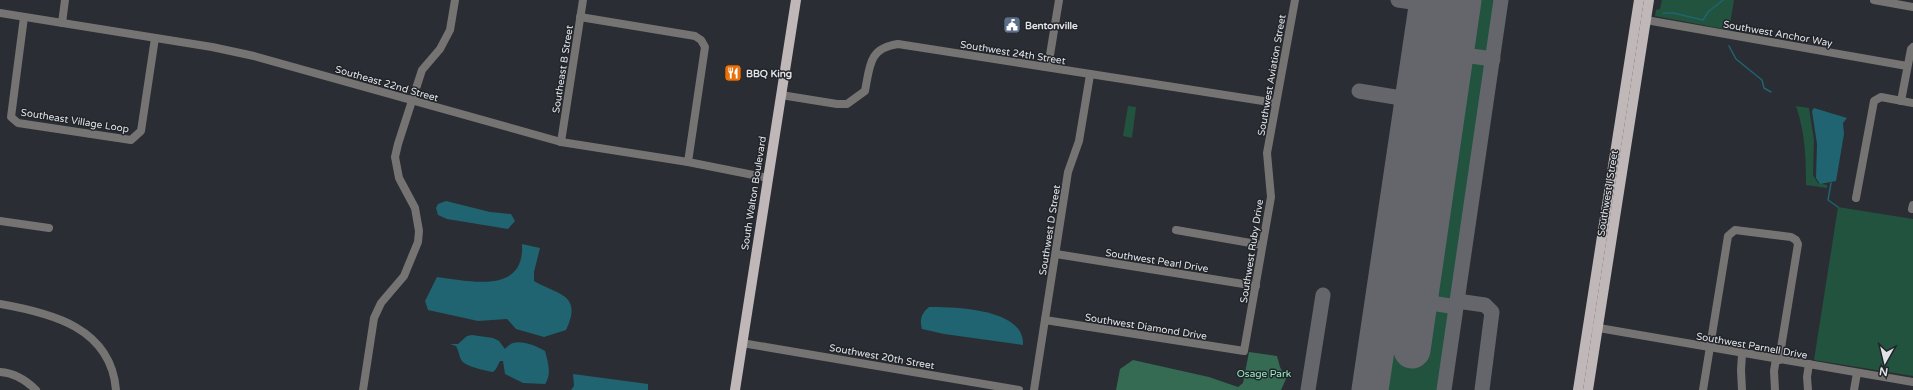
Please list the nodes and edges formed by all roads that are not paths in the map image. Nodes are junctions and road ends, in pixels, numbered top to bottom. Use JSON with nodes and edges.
{"nodes":[{"id":1,"x":65,"y":0,"type":"edge"},
{"id":2,"x":455,"y":0,"type":"edge"},
{"id":3,"x":583,"y":0,"type":"edge"},
{"id":4,"x":796,"y":0,"type":"edge"},
{"id":5,"x":1059,"y":0,"type":"edge"},
{"id":6,"x":1295,"y":0,"type":"edge"},
{"id":7,"x":1639,"y":0,"type":"edge"},
{"id":8,"x":1650,"y":0,"type":"edge"},
{"id":9,"x":1874,"y":0,"type":"edge"},
{"id":10,"x":1913,"y":7,"type":"edge"},
{"id":11,"x":0,"y":13,"type":"edge"},
{"id":12,"x":24,"y":17,"type":"junction"},
{"id":13,"x":580,"y":17,"type":"junction"},
{"id":14,"x":1646,"y":20,"type":"junction"},
{"id":15,"x":62,"y":23,"type":"junction"},
{"id":16,"x":155,"y":38,"type":"junction"},
{"id":17,"x":1913,"y":47,"type":"edge"},
{"id":18,"x":1907,"y":66,"type":"junction"},
{"id":19,"x":1048,"y":67,"type":"junction"},
{"id":20,"x":1090,"y":75,"type":"junction"},
{"id":21,"x":781,"y":95,"type":"junction"},
{"id":22,"x":411,"y":100,"type":"junction"},
{"id":23,"x":1901,"y":101,"type":"junction"},
{"id":24,"x":1913,"y":102,"type":"edge"},
{"id":25,"x":1276,"y":103,"type":"junction"},
{"id":26,"x":560,"y":142,"type":"junction"},
{"id":27,"x":1267,"y":153,"type":"joint"},
{"id":28,"x":688,"y":162,"type":"junction"},
{"id":29,"x":768,"y":178,"type":"junction"},
{"id":30,"x":1856,"y":198,"type":"dead end"},
{"id":31,"x":0,"y":221,"type":"edge"},
{"id":32,"x":49,"y":228,"type":"dead end"},
{"id":33,"x":1176,"y":230,"type":"dead end"},
{"id":34,"x":1262,"y":245,"type":"junction"},
{"id":35,"x":1056,"y":254,"type":"junction"},
{"id":36,"x":1256,"y":286,"type":"junction"},
{"id":37,"x":0,"y":304,"type":"edge"},
{"id":38,"x":1045,"y":320,"type":"junction"},
{"id":39,"x":1593,"y":327,"type":"junction"},
{"id":40,"x":742,"y":344,"type":"junction"},
{"id":41,"x":1710,"y":348,"type":"junction"},
{"id":42,"x":1244,"y":351,"type":"joint"},
{"id":43,"x":1742,"y":354,"type":"junction"},
{"id":44,"x":1778,"y":359,"type":"junction"},
{"id":45,"x":1809,"y":364,"type":"junction"},
{"id":46,"x":0,"y":372,"type":"edge"},
{"id":47,"x":1857,"y":373,"type":"junction"},
{"id":48,"x":1913,"y":382,"type":"edge"},
{"id":49,"x":36,"y":390,"type":"edge"},
{"id":50,"x":116,"y":390,"type":"edge"},
{"id":51,"x":363,"y":390,"type":"edge"},
{"id":52,"x":735,"y":390,"type":"edge"},
{"id":53,"x":1019,"y":390,"type":"edge"},
{"id":54,"x":1034,"y":390,"type":"edge"},
{"id":55,"x":1578,"y":390,"type":"edge"},
{"id":56,"x":1588,"y":390,"type":"edge"},
{"id":57,"x":1703,"y":390,"type":"edge"},
{"id":58,"x":1742,"y":390,"type":"edge"},
{"id":59,"x":1776,"y":390,"type":"edge"},
{"id":60,"x":1808,"y":390,"type":"edge"},
{"id":61,"x":1854,"y":390,"type":"edge"}],
"edges":[{"from":1,"to":15,"type":"street"},
{"from":2,"to":22,"type":"street"},
{"from":3,"to":13,"type":"street","name":"Southeast B Street"},
{"from":4,"to":21,"type":"main road","name":"South Walton Boulevard"},
{"from":5,"to":19,"type":"street"},
{"from":6,"to":25,"type":"street","name":"Southwest Aviation Street"},
{"from":7,"to":39,"type":"main road","name":"Southwest I Street"},
{"from":8,"to":14,"type":"main road","name":"Southwest I Street"},
{"from":9,"to":10,"type":"street"},
{"from":11,"to":12,"type":"street","name":"Southeast 22nd Street"},
{"from":12,"to":15,"type":"street","name":"Southeast 22nd Street"},
{"from":12,"to":16,"type":"street","name":"Southeast Village Loop"},
{"from":13,"to":26,"type":"street","name":"Southeast B Street"},
{"from":13,"to":28,"type":"street"},
{"from":14,"to":18,"type":"street","name":"Southwest Anchor Way"},
{"from":14,"to":39,"type":"main road","name":"Southwest I Street"},
{"from":15,"to":16,"type":"street","name":"Southeast 22nd Street"},
{"from":16,"to":22,"type":"street","name":"Southeast 22nd Street"},
{"from":17,"to":18,"type":"street"},
{"from":18,"to":23,"type":"street"},
{"from":19,"to":20,"type":"street","name":"Southwest 24th Street"},
{"from":19,"to":21,"type":"street","name":"Southwest 24th Street"},
{"from":20,"to":25,"type":"street","name":"Southwest 24th Street"},
{"from":20,"to":35,"type":"street","name":"Southwest D Street"},
{"from":21,"to":29,"type":"main road","name":"South Walton Boulevard"},
{"from":22,"to":26,"type":"street","name":"Southeast 22nd Street"},
{"from":22,"to":51,"type":"street"},
{"from":23,"to":24,"type":"street"},
{"from":23,"to":30,"type":"street"},
{"from":25,"to":27,"type":"street","name":"Southwest Aviation Street"},
{"from":26,"to":28,"type":"street","name":"Southeast 22nd Street"},
{"from":27,"to":34,"type":"street","name":"Southwest Ruby Drive"},
{"from":28,"to":29,"type":"street","name":"Southeast 22nd Street"},
{"from":29,"to":40,"type":"main road","name":"South Walton Boulevard"},
{"from":31,"to":32,"type":"street"},
{"from":33,"to":34,"type":"street"},
{"from":34,"to":36,"type":"street","name":"Southwest Ruby Drive"},
{"from":35,"to":36,"type":"street","name":"Southwest Pearl Drive"},
{"from":35,"to":38,"type":"street","name":"Southwest D Street"},
{"from":36,"to":42,"type":"street","name":"Southwest Ruby Drive"},
{"from":37,"to":50,"type":"street"},
{"from":38,"to":42,"type":"street","name":"Southwest Diamond Drive"},
{"from":38,"to":54,"type":"street","name":"Southwest D Street"},
{"from":39,"to":41,"type":"street","name":"Southwest Parnell Drive"},
{"from":39,"to":55,"type":"main road","name":"Southwest I Street"},
{"from":39,"to":56,"type":"main road","name":"Southwest I Street"},
{"from":40,"to":52,"type":"main road","name":"South Walton Boulevard"},
{"from":40,"to":53,"type":"street","name":"Southwest 20th Street"},
{"from":41,"to":43,"type":"street","name":"Southwest Parnell Drive"},
{"from":41,"to":44,"type":"street"},
{"from":41,"to":57,"type":"street"},
{"from":43,"to":44,"type":"street","name":"Southwest Parnell Drive"},
{"from":43,"to":58,"type":"street"},
{"from":44,"to":45,"type":"street","name":"Southwest Parnell Drive"},
{"from":44,"to":59,"type":"street"},
{"from":45,"to":47,"type":"street","name":"Southwest Parnell Drive"},
{"from":45,"to":60,"type":"street"},
{"from":46,"to":49,"type":"street"},
{"from":47,"to":48,"type":"street","name":"Southwest Parnell Drive"},
{"from":47,"to":61,"type":"street"}]}
